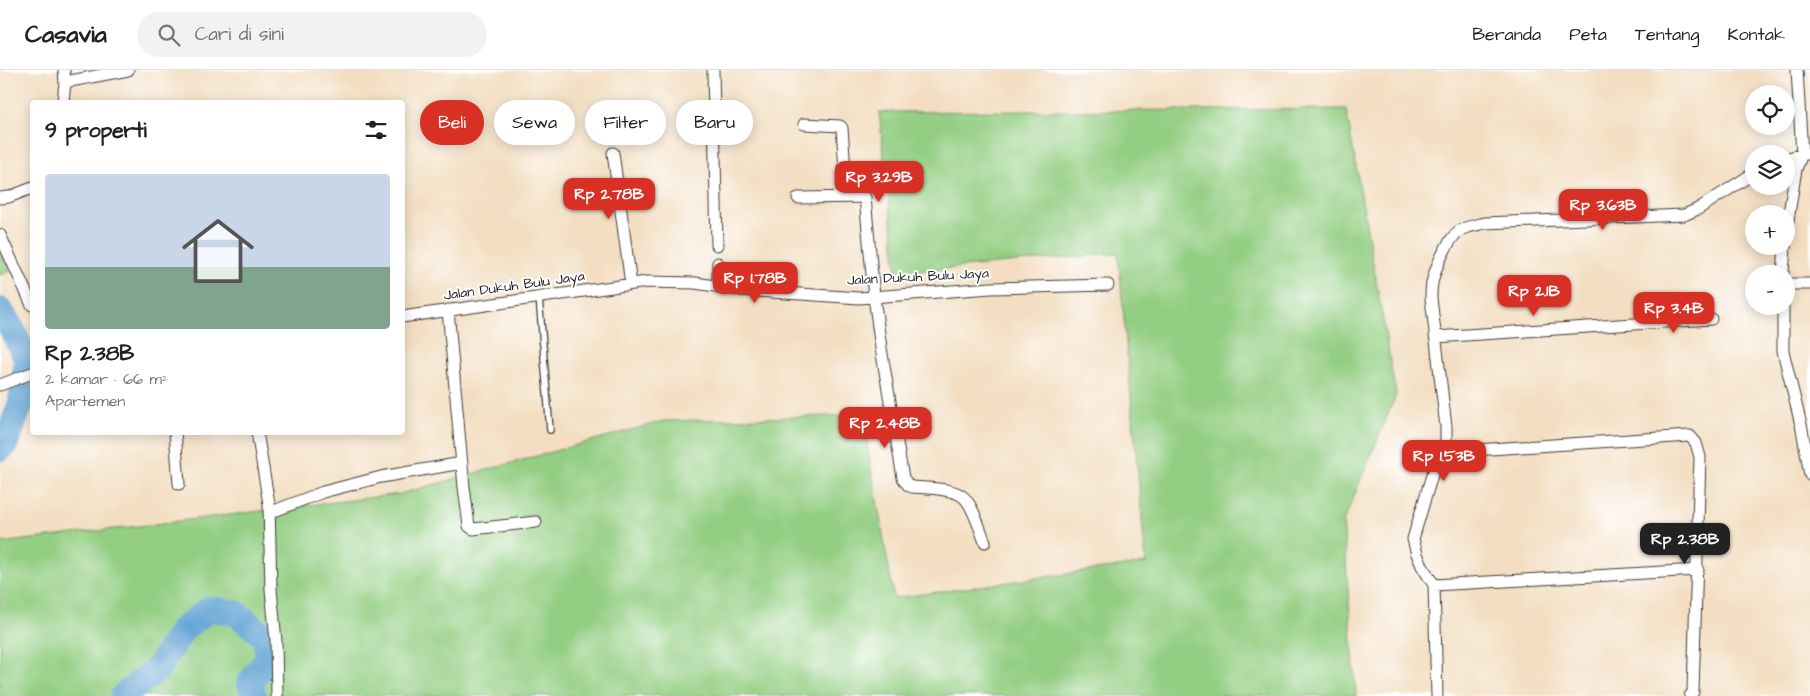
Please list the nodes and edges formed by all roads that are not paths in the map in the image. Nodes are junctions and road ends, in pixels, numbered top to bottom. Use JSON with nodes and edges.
{"nodes":[{"id":1,"x":128,"y":70,"type":"edge"},
{"id":2,"x":713,"y":70,"type":"edge"},
{"id":3,"x":1797,"y":70,"type":"edge"},
{"id":4,"x":65,"y":76,"type":"edge"},
{"id":5,"x":63,"y":100,"type":"edge"},
{"id":6,"x":804,"y":124,"type":"dead end"},
{"id":7,"x":613,"y":153,"type":"dead end"},
{"id":8,"x":1806,"y":154,"type":"edge"},
{"id":9,"x":1745,"y":179,"type":"edge"},
{"id":10,"x":30,"y":189,"type":"edge"},
{"id":11,"x":847,"y":197,"type":"junction"},
{"id":12,"x":0,"y":198,"type":"edge"},
{"id":13,"x":798,"y":198,"type":"dead end"},
{"id":14,"x":1790,"y":205,"type":"edge"},
{"id":15,"x":0,"y":235,"type":"edge"},
{"id":16,"x":717,"y":245,"type":"dead end"},
{"id":17,"x":718,"y":263,"type":"dead end"},
{"id":18,"x":631,"y":284,"type":"junction"},
{"id":19,"x":1795,"y":284,"type":"edge"},
{"id":20,"x":1810,"y":284,"type":"edge"},
{"id":21,"x":1108,"y":285,"type":"dead end"},
{"id":22,"x":718,"y":286,"type":"junction"},
{"id":23,"x":539,"y":297,"type":"junction"},
{"id":24,"x":874,"y":297,"type":"junction"},
{"id":25,"x":30,"y":301,"type":"edge"},
{"id":26,"x":448,"y":310,"type":"junction"},
{"id":27,"x":1783,"y":315,"type":"edge"},
{"id":28,"x":405,"y":317,"type":"edge"},
{"id":29,"x":1712,"y":319,"type":"dead end"},
{"id":30,"x":1434,"y":337,"type":"junction"},
{"id":31,"x":30,"y":374,"type":"edge"},
{"id":32,"x":0,"y":385,"type":"edge"},
{"id":33,"x":1806,"y":429,"type":"edge"},
{"id":34,"x":550,"y":430,"type":"dead end"},
{"id":35,"x":175,"y":435,"type":"edge"},
{"id":36,"x":257,"y":435,"type":"edge"},
{"id":37,"x":1446,"y":452,"type":"junction"},
{"id":38,"x":462,"y":463,"type":"junction"},
{"id":39,"x":1810,"y":475,"type":"edge"},
{"id":40,"x":178,"y":484,"type":"dead end"},
{"id":41,"x":269,"y":513,"type":"junction"},
{"id":42,"x":536,"y":522,"type":"dead end"},
{"id":43,"x":985,"y":542,"type":"dead end"},
{"id":44,"x":1698,"y":570,"type":"junction"},
{"id":45,"x":1434,"y":585,"type":"junction"},
{"id":46,"x":277,"y":696,"type":"edge"},
{"id":47,"x":1437,"y":696,"type":"edge"},
{"id":48,"x":1690,"y":696,"type":"edge"}],
"edges":[{"from":1,"to":4,"type":"street"},
{"from":2,"to":16,"type":"street"},
{"from":3,"to":8,"type":"street"},
{"from":4,"to":5,"type":"street"},
{"from":6,"to":11,"type":"street"},
{"from":7,"to":18,"type":"street"},
{"from":8,"to":14,"type":"street"},
{"from":9,"to":30,"type":"street"},
{"from":10,"to":12,"type":"street"},
{"from":11,"to":13,"type":"street"},
{"from":11,"to":24,"type":"street"},
{"from":15,"to":25,"type":"street"},
{"from":17,"to":22,"type":"street"},
{"from":18,"to":22,"type":"street","name":"Jalan Dukuh Bulu Jaya"},
{"from":18,"to":23,"type":"street","name":"Jalan Dukuh Bulu Jaya"},
{"from":19,"to":20,"type":"street"},
{"from":21,"to":24,"type":"street","name":"Jalan Dukuh Bulu Jaya"},
{"from":22,"to":24,"type":"street","name":"Jalan Dukuh Bulu Jaya"},
{"from":23,"to":26,"type":"street","name":"Jalan Dukuh Bulu Jaya"},
{"from":23,"to":34,"type":"lane"},
{"from":24,"to":43,"type":"street"},
{"from":26,"to":28,"type":"street","name":"Jalan Dukuh Bulu Jaya"},
{"from":26,"to":38,"type":"street"},
{"from":27,"to":33,"type":"street"},
{"from":29,"to":30,"type":"street"},
{"from":30,"to":37,"type":"street"},
{"from":31,"to":32,"type":"street"},
{"from":33,"to":39,"type":"street"},
{"from":35,"to":40,"type":"street"},
{"from":36,"to":41,"type":"street"},
{"from":37,"to":44,"type":"street"},
{"from":37,"to":45,"type":"street"},
{"from":38,"to":41,"type":"street"},
{"from":38,"to":42,"type":"street"},
{"from":41,"to":46,"type":"street"},
{"from":44,"to":45,"type":"street"},
{"from":44,"to":48,"type":"street"},
{"from":45,"to":47,"type":"street"}]}
